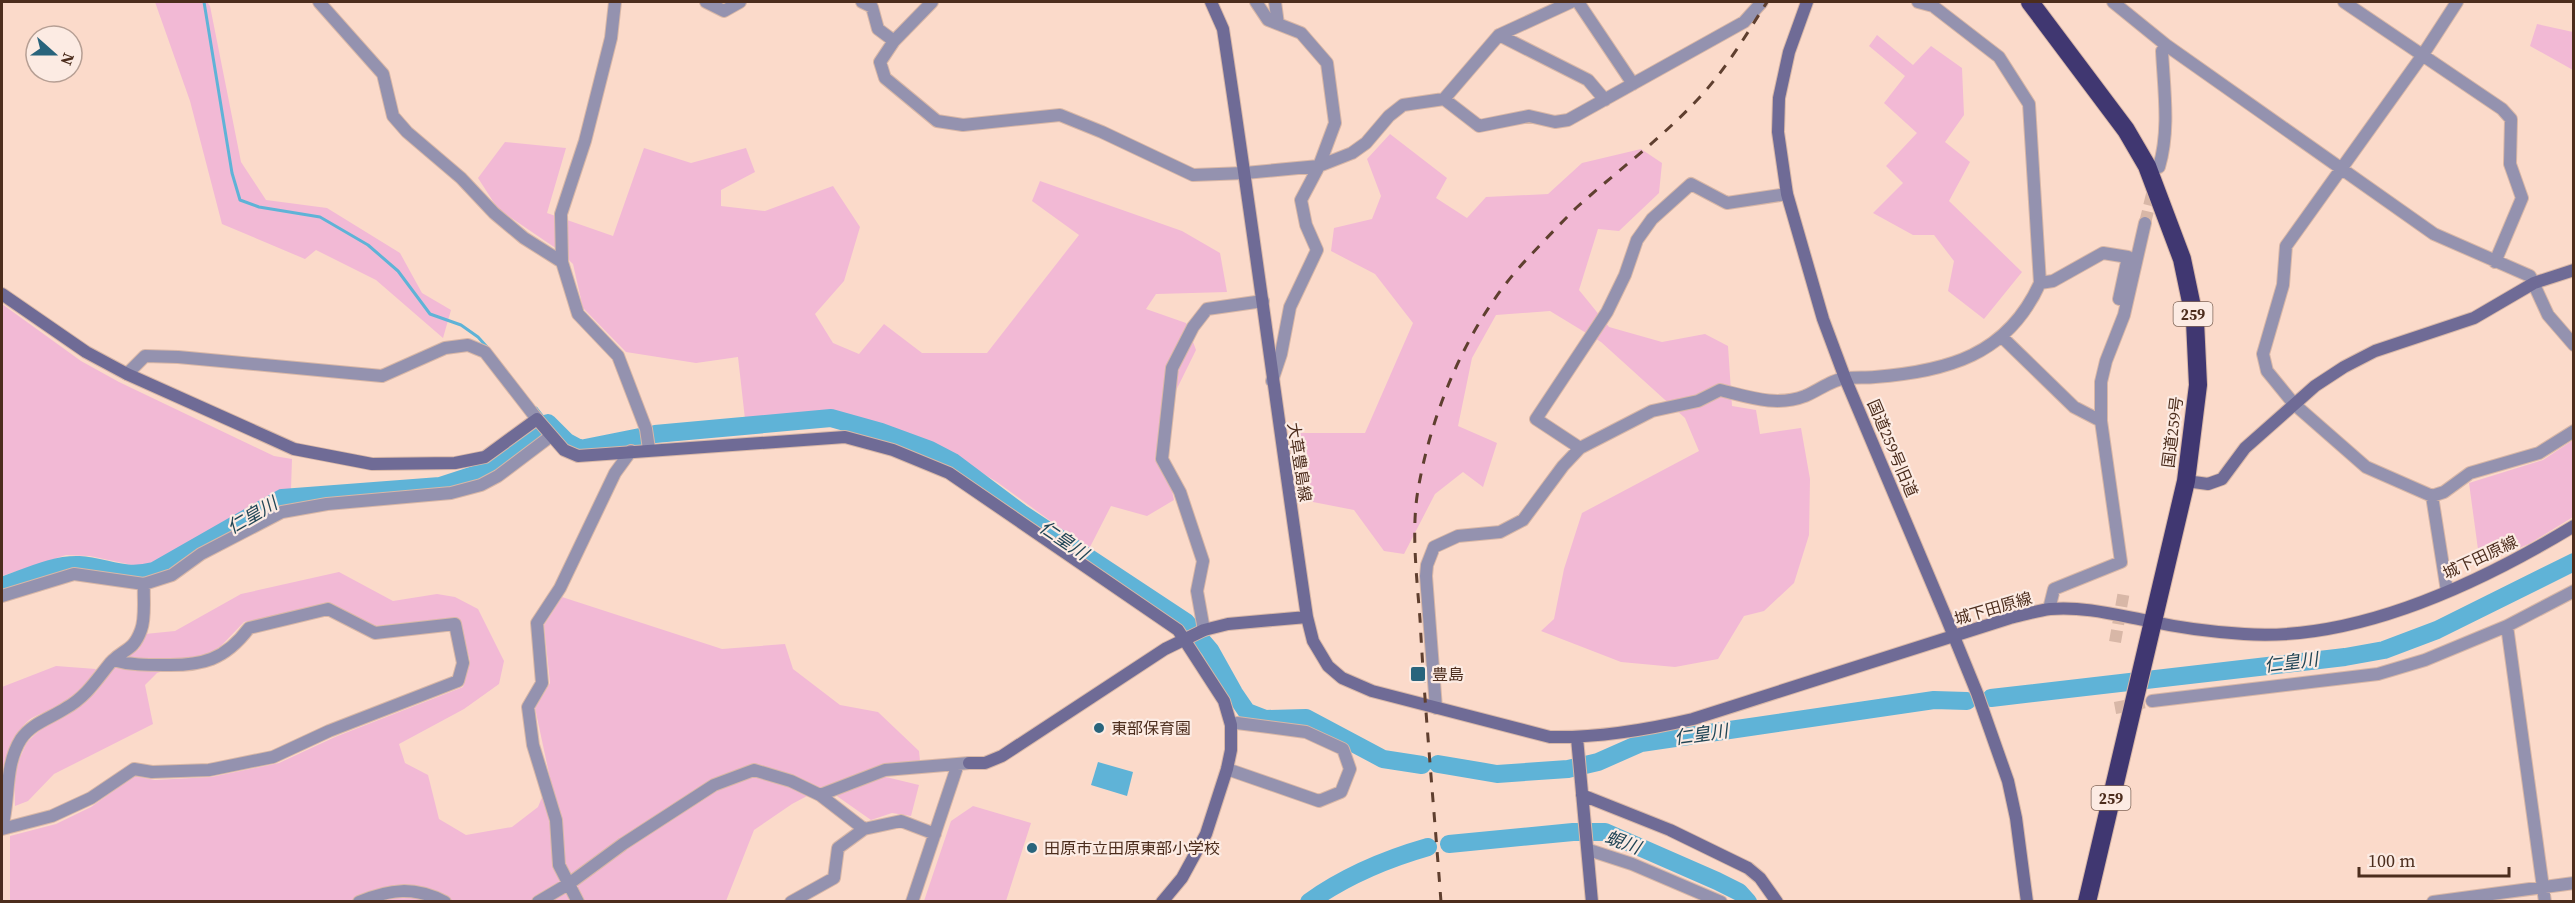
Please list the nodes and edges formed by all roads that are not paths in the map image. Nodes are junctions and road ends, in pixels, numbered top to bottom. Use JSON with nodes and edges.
{"nodes":[{"id":1,"x":319,"y":2,"type":"edge"},
{"id":2,"x":615,"y":2,"type":"edge"},
{"id":3,"x":706,"y":2,"type":"edge"},
{"id":4,"x":740,"y":2,"type":"edge"},
{"id":5,"x":861,"y":2,"type":"edge"},
{"id":6,"x":932,"y":2,"type":"edge"},
{"id":7,"x":1211,"y":2,"type":"edge"},
{"id":8,"x":1256,"y":2,"type":"edge"},
{"id":9,"x":1275,"y":2,"type":"edge"},
{"id":10,"x":1571,"y":2,"type":"edge"},
{"id":11,"x":1578,"y":2,"type":"edge"},
{"id":12,"x":1762,"y":2,"type":"edge"},
{"id":13,"x":1807,"y":2,"type":"edge"},
{"id":14,"x":1918,"y":2,"type":"edge"},
{"id":15,"x":2030,"y":2,"type":"edge"},
{"id":16,"x":2113,"y":2,"type":"edge"},
{"id":17,"x":2344,"y":2,"type":"edge"},
{"id":18,"x":2457,"y":2,"type":"edge"},
{"id":19,"x":1278,"y":24,"type":"junction"},
{"id":20,"x":1499,"y":35,"type":"junction"},
{"id":21,"x":894,"y":41,"type":"junction"},
{"id":22,"x":2166,"y":45,"type":"junction"},
{"id":23,"x":2422,"y":56,"type":"junction"},
{"id":24,"x":1633,"y":84,"type":"junction"},
{"id":25,"x":1444,"y":99,"type":"junction"},
{"id":26,"x":1605,"y":100,"type":"junction"},
{"id":27,"x":1319,"y":166,"type":"junction"},
{"id":28,"x":2158,"y":167,"type":"dead end"},
{"id":29,"x":2342,"y":167,"type":"junction"},
{"id":30,"x":1245,"y":173,"type":"junction"},
{"id":31,"x":1787,"y":194,"type":"junction"},
{"id":32,"x":2145,"y":223,"type":"tunnel mouth"},
{"id":33,"x":562,"y":261,"type":"junction"},
{"id":34,"x":2495,"y":262,"type":"junction"},
{"id":35,"x":2574,"y":270,"type":"edge"},
{"id":36,"x":2040,"y":283,"type":"junction"},
{"id":37,"x":2534,"y":283,"type":"junction"},
{"id":38,"x":2,"y":294,"type":"edge"},
{"id":39,"x":1263,"y":301,"type":"junction"},
{"id":40,"x":2124,"y":315,"type":"junction"},
{"id":41,"x":2002,"y":337,"type":"junction"},
{"id":42,"x":2574,"y":345,"type":"edge"},
{"id":43,"x":127,"y":374,"type":"junction"},
{"id":44,"x":1845,"y":378,"type":"junction"},
{"id":45,"x":1272,"y":383,"type":"junction"},
{"id":46,"x":2294,"y":404,"type":"junction"},
{"id":47,"x":537,"y":419,"type":"junction"},
{"id":48,"x":2101,"y":421,"type":"junction"},
{"id":49,"x":2574,"y":431,"type":"edge"},
{"id":50,"x":551,"y":436,"type":"junction"},
{"id":51,"x":1580,"y":448,"type":"junction"},
{"id":52,"x":649,"y":449,"type":"junction"},
{"id":53,"x":631,"y":451,"type":"junction"},
{"id":54,"x":2186,"y":481,"type":"junction"},
{"id":55,"x":2432,"y":496,"type":"junction"},
{"id":56,"x":2574,"y":526,"type":"edge"},
{"id":57,"x":144,"y":584,"type":"junction"},
{"id":58,"x":2447,"y":591,"type":"junction"},
{"id":59,"x":2574,"y":591,"type":"edge"},
{"id":60,"x":2,"y":596,"type":"edge"},
{"id":61,"x":2049,"y":609,"type":"junction"},
{"id":62,"x":1307,"y":618,"type":"junction"},
{"id":63,"x":2151,"y":622,"type":"junction"},
{"id":64,"x":2507,"y":626,"type":"junction"},
{"id":65,"x":1204,"y":630,"type":"junction"},
{"id":66,"x":1953,"y":636,"type":"junction"},
{"id":67,"x":1185,"y":640,"type":"junction"},
{"id":68,"x":113,"y":660,"type":"junction"},
{"id":69,"x":2144,"y":698,"type":"junction"},
{"id":70,"x":1436,"y":708,"type":"junction"},
{"id":71,"x":1231,"y":725,"type":"junction"},
{"id":72,"x":1577,"y":738,"type":"junction"},
{"id":73,"x":964,"y":764,"type":"junction"},
{"id":74,"x":1227,"y":769,"type":"junction"},
{"id":75,"x":820,"y":795,"type":"junction"},
{"id":76,"x":1582,"y":795,"type":"junction"},
{"id":77,"x":864,"y":828,"type":"junction"},
{"id":78,"x":2,"y":829,"type":"edge"},
{"id":79,"x":935,"y":834,"type":"junction"},
{"id":80,"x":1589,"y":850,"type":"junction"},
{"id":81,"x":570,"y":883,"type":"junction"},
{"id":82,"x":2574,"y":883,"type":"edge"},
{"id":83,"x":2544,"y":887,"type":"junction"},
{"id":84,"x":359,"y":902,"type":"edge"},
{"id":85,"x":445,"y":902,"type":"edge"},
{"id":86,"x":538,"y":902,"type":"edge"},
{"id":87,"x":578,"y":902,"type":"edge"},
{"id":88,"x":791,"y":902,"type":"edge"},
{"id":89,"x":912,"y":902,"type":"edge"},
{"id":90,"x":1162,"y":902,"type":"edge"},
{"id":91,"x":1592,"y":902,"type":"edge"},
{"id":92,"x":1721,"y":902,"type":"edge"},
{"id":93,"x":1777,"y":902,"type":"edge"},
{"id":94,"x":2026,"y":902,"type":"edge"},
{"id":95,"x":2087,"y":902,"type":"edge"},
{"id":96,"x":2433,"y":902,"type":"edge"},
{"id":97,"x":2545,"y":902,"type":"edge"}],
"edges":[{"from":1,"to":33,"type":"street"},
{"from":2,"to":33,"type":"street"},
{"from":3,"to":4,"type":"street"},
{"from":5,"to":21,"type":"street"},
{"from":6,"to":21,"type":"street"},
{"from":7,"to":30,"type":"street","name":"大草豊島線"},
{"from":8,"to":19,"type":"street"},
{"from":9,"to":19,"type":"street"},
{"from":10,"to":20,"type":"street"},
{"from":11,"to":24,"type":"street"},
{"from":12,"to":24,"type":"street"},
{"from":13,"to":31,"type":"street","name":"国道259号旧道"},
{"from":14,"to":36,"type":"street"},
{"from":15,"to":54,"type":"highway","name":"国道259号","number":"259"},
{"from":16,"to":22,"type":"street"},
{"from":17,"to":23,"type":"street"},
{"from":18,"to":23,"type":"street"},
{"from":19,"to":27,"type":"street"},
{"from":20,"to":25,"type":"street"},
{"from":20,"to":26,"type":"street"},
{"from":21,"to":30,"type":"street"},
{"from":22,"to":28,"type":"street"},
{"from":22,"to":29,"type":"street"},
{"from":23,"to":29,"type":"street"},
{"from":23,"to":34,"type":"street"},
{"from":24,"to":26,"type":"street"},
{"from":25,"to":26,"type":"street"},
{"from":25,"to":27,"type":"street"},
{"from":27,"to":30,"type":"street"},
{"from":27,"to":45,"type":"street"},
{"from":29,"to":34,"type":"street"},
{"from":29,"to":46,"type":"street"},
{"from":30,"to":39,"type":"street","name":"大草豊島線"},
{"from":31,"to":44,"type":"street","name":"国道259号旧道"},
{"from":31,"to":51,"type":"street"},
{"from":32,"to":40,"type":"street"},
{"from":33,"to":52,"type":"street"},
{"from":34,"to":37,"type":"street"},
{"from":35,"to":37,"type":"street"},
{"from":36,"to":40,"type":"street"},
{"from":36,"to":41,"type":"street"},
{"from":37,"to":42,"type":"street"},
{"from":37,"to":46,"type":"street"},
{"from":38,"to":43,"type":"street"},
{"from":39,"to":45,"type":"street","name":"大草豊島線"},
{"from":39,"to":65,"type":"street"},
{"from":40,"to":48,"type":"street"},
{"from":41,"to":44,"type":"street"},
{"from":41,"to":48,"type":"street"},
{"from":43,"to":47,"type":"street"},
{"from":43,"to":47,"type":"street"},
{"from":44,"to":51,"type":"street"},
{"from":44,"to":66,"type":"street","name":"国道259号旧道"},
{"from":45,"to":62,"type":"street","name":"大草豊島線"},
{"from":46,"to":54,"type":"street"},
{"from":46,"to":55,"type":"street"},
{"from":47,"to":50,"type":"street"},
{"from":48,"to":61,"type":"street"},
{"from":49,"to":55,"type":"street"},
{"from":50,"to":53,"type":"street"},
{"from":50,"to":57,"type":"street"},
{"from":51,"to":70,"type":"street"},
{"from":52,"to":53,"type":"street"},
{"from":52,"to":67,"type":"street"},
{"from":53,"to":81,"type":"street"},
{"from":54,"to":63,"type":"highway","name":"国道259号","number":"259"},
{"from":55,"to":58,"type":"street"},
{"from":56,"to":58,"type":"street","name":"城下田原線"},
{"from":57,"to":60,"type":"street"},
{"from":57,"to":68,"type":"street"},
{"from":58,"to":63,"type":"street","name":"城下田原線"},
{"from":59,"to":64,"type":"street"},
{"from":61,"to":63,"type":"street","name":"城下田原線"},
{"from":61,"to":66,"type":"street","name":"城下田原線"},
{"from":62,"to":65,"type":"street"},
{"from":62,"to":70,"type":"street","name":"大草豊島線"},
{"from":63,"to":69,"type":"highway","name":"国道259号","number":"259"},
{"from":64,"to":69,"type":"street"},
{"from":64,"to":83,"type":"street"},
{"from":65,"to":67,"type":"street"},
{"from":66,"to":72,"type":"street","name":"城下田原線"},
{"from":66,"to":94,"type":"street","name":"国道259号旧道"},
{"from":67,"to":71,"type":"street"},
{"from":67,"to":73,"type":"street"},
{"from":68,"to":78,"type":"street"},
{"from":68,"to":78,"type":"street"},
{"from":69,"to":95,"type":"highway","name":"国道259号","number":"259"},
{"from":70,"to":72,"type":"street","name":"大草豊島線"},
{"from":71,"to":74,"type":"street"},
{"from":71,"to":74,"type":"street"},
{"from":72,"to":76,"type":"street"},
{"from":73,"to":75,"type":"street"},
{"from":73,"to":79,"type":"street"},
{"from":74,"to":90,"type":"street"},
{"from":75,"to":77,"type":"street"},
{"from":75,"to":81,"type":"street"},
{"from":76,"to":80,"type":"street"},
{"from":76,"to":93,"type":"street"},
{"from":77,"to":79,"type":"street"},
{"from":77,"to":88,"type":"street"},
{"from":79,"to":89,"type":"street"},
{"from":80,"to":91,"type":"street"},
{"from":80,"to":92,"type":"street"},
{"from":81,"to":86,"type":"street"},
{"from":81,"to":87,"type":"street"},
{"from":82,"to":83,"type":"street"},
{"from":83,"to":96,"type":"street"},
{"from":83,"to":97,"type":"street"},
{"from":84,"to":85,"type":"street"}]}
